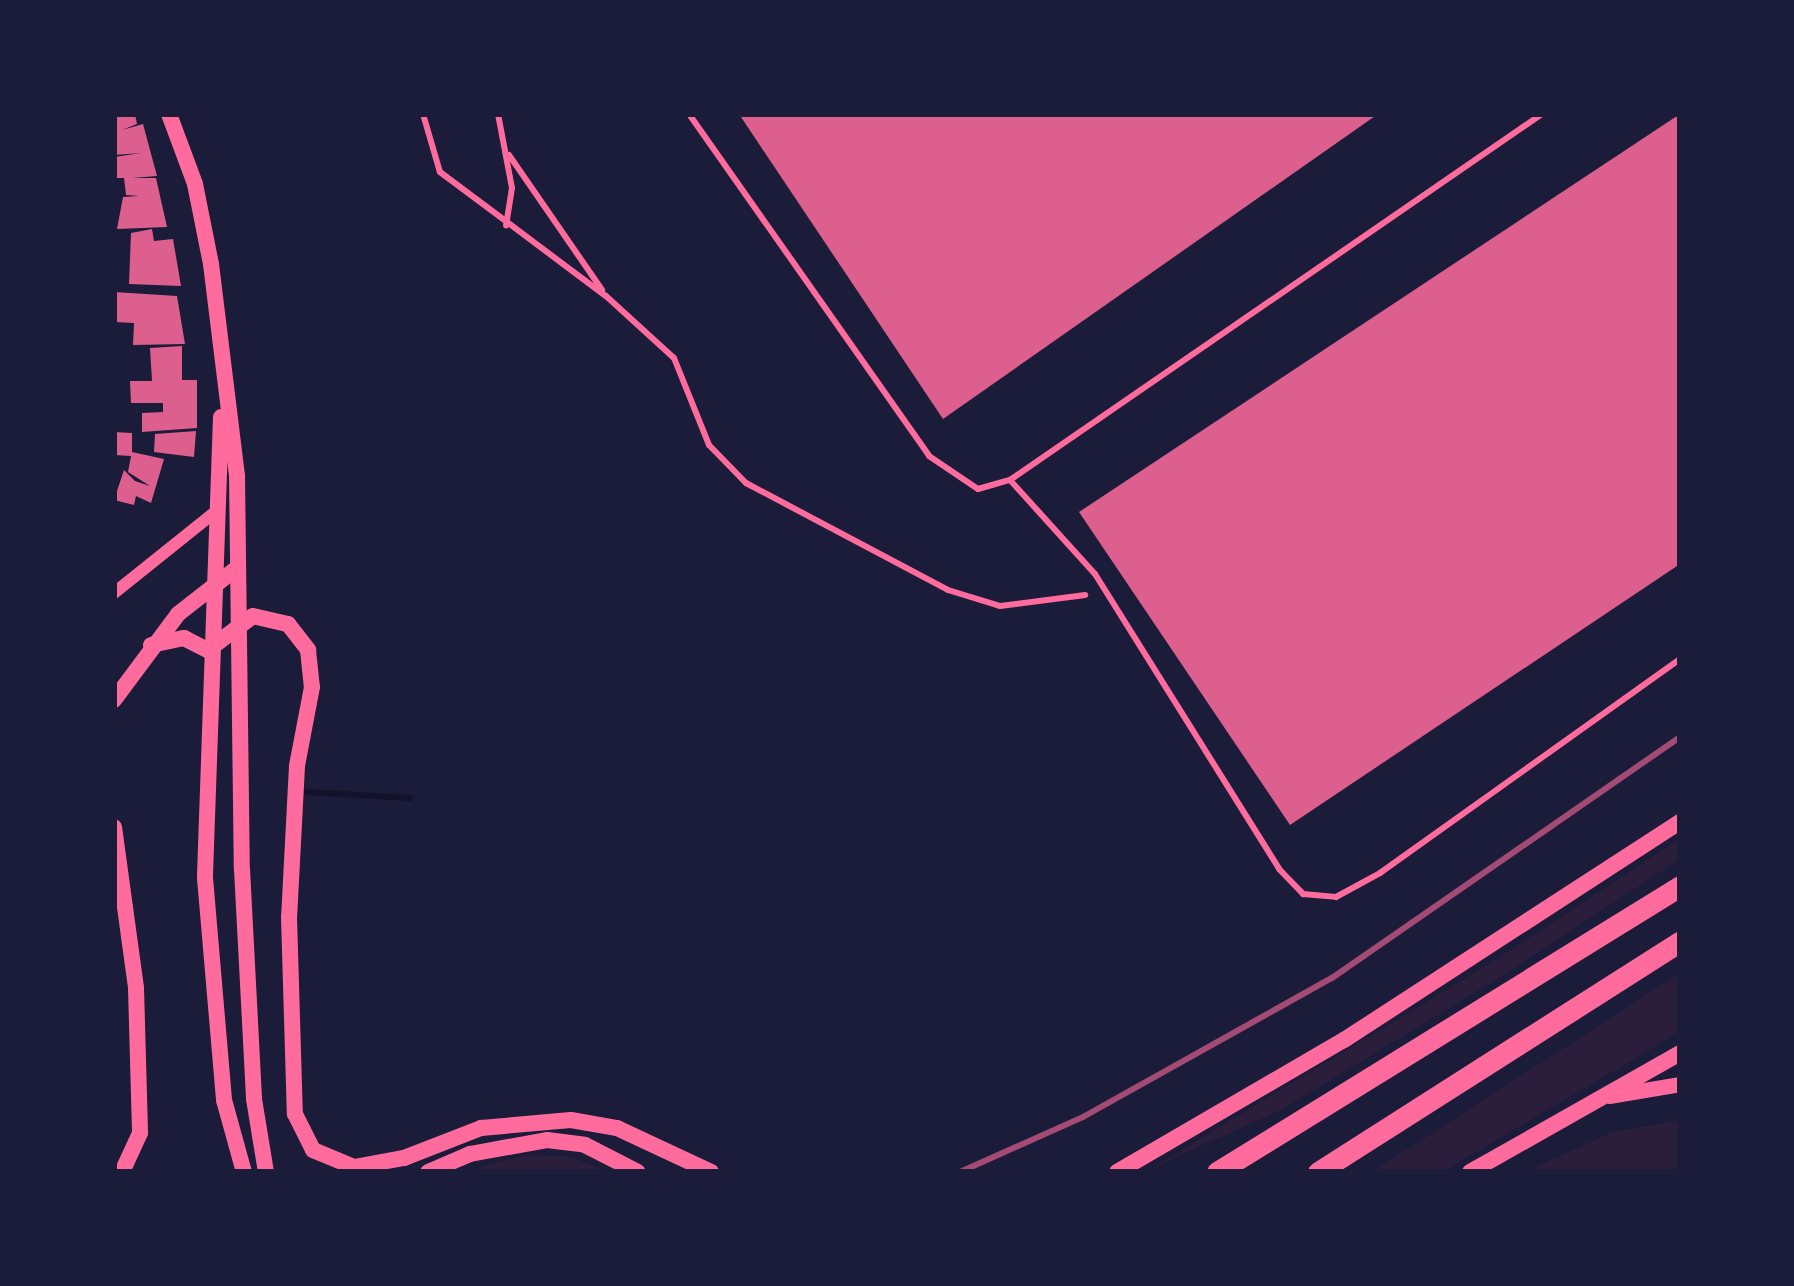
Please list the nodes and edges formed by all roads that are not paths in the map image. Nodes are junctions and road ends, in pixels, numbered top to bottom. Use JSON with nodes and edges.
{"nodes":[{"id":1,"x":169,"y":114,"type":"edge"},
{"id":2,"x":423,"y":114,"type":"edge"},
{"id":3,"x":497,"y":114,"type":"edge"},
{"id":4,"x":689,"y":114,"type":"edge"},
{"id":5,"x":1542,"y":114,"type":"edge"},
{"id":6,"x":509,"y":155,"type":"junction"},
{"id":7,"x":506,"y":226,"type":"junction"},
{"id":8,"x":605,"y":296,"type":"junction"},
{"id":9,"x":224,"y":380,"type":"junction"},
{"id":10,"x":1010,"y":480,"type":"junction"},
{"id":11,"x":215,"y":512,"type":"junction"},
{"id":12,"x":237,"y":568,"type":"junction"},
{"id":13,"x":212,"y":585,"type":"junction"},
{"id":14,"x":114,"y":593,"type":"edge"},
{"id":15,"x":1085,"y":595,"type":"dead end"},
{"id":16,"x":239,"y":621,"type":"junction"},
{"id":17,"x":151,"y":645,"type":"junction"},
{"id":18,"x":208,"y":650,"type":"junction"},
{"id":19,"x":1680,"y":659,"type":"edge"},
{"id":20,"x":114,"y":700,"type":"edge"},
{"id":21,"x":1680,"y":822,"type":"edge"},
{"id":22,"x":114,"y":827,"type":"edge"},
{"id":23,"x":1680,"y":886,"type":"edge"},
{"id":24,"x":1680,"y":940,"type":"edge"},
{"id":25,"x":1680,"y":1053,"type":"edge"},
{"id":26,"x":1680,"y":1084,"type":"edge"},
{"id":27,"x":1606,"y":1096,"type":"junction"},
{"id":28,"x":1392,"y":1129,"type":"junction"},
{"id":29,"x":383,"y":1163,"type":"junction"},
{"id":30,"x":122,"y":1172,"type":"edge"},
{"id":31,"x":244,"y":1172,"type":"edge"},
{"id":32,"x":266,"y":1172,"type":"edge"},
{"id":33,"x":361,"y":1172,"type":"edge"},
{"id":34,"x":428,"y":1172,"type":"edge"},
{"id":35,"x":638,"y":1172,"type":"edge"},
{"id":36,"x":712,"y":1172,"type":"edge"},
{"id":37,"x":1117,"y":1172,"type":"edge"},
{"id":38,"x":1217,"y":1172,"type":"edge"},
{"id":39,"x":1318,"y":1172,"type":"edge"},
{"id":40,"x":1335,"y":1172,"type":"edge"},
{"id":41,"x":1469,"y":1172,"type":"edge"}],
"edges":[{"from":1,"to":9,"type":"main road"},
{"from":2,"to":7,"type":"lane"},
{"from":3,"to":6,"type":"lane"},
{"from":4,"to":10,"type":"lane"},
{"from":5,"to":10,"type":"lane"},
{"from":6,"to":7,"type":"lane"},
{"from":6,"to":8,"type":"lane"},
{"from":7,"to":8,"type":"lane"},
{"from":8,"to":15,"type":"lane"},
{"from":9,"to":11,"type":"main road"},
{"from":9,"to":12,"type":"main road"},
{"from":10,"to":19,"type":"lane"},
{"from":11,"to":13,"type":"main road"},
{"from":11,"to":14,"type":"street"},
{"from":12,"to":13,"type":"main road"},
{"from":12,"to":16,"type":"main road"},
{"from":13,"to":17,"type":"main road"},
{"from":13,"to":18,"type":"main road"},
{"from":16,"to":18,"type":"main road"},
{"from":16,"to":29,"type":"main road"},
{"from":16,"to":32,"type":"main road"},
{"from":17,"to":18,"type":"main road"},
{"from":17,"to":20,"type":"main road"},
{"from":18,"to":31,"type":"main road"},
{"from":21,"to":37,"type":"main road"},
{"from":22,"to":30,"type":"main road"},
{"from":23,"to":38,"type":"highway"},
{"from":24,"to":28,"type":"highway"},
{"from":25,"to":27,"type":"main road"},
{"from":26,"to":27,"type":"street"},
{"from":27,"to":41,"type":"main road"},
{"from":28,"to":39,"type":"highway"},
{"from":28,"to":40,"type":"highway"},
{"from":29,"to":33,"type":"main road"},
{"from":29,"to":36,"type":"main road"},
{"from":34,"to":35,"type":"main road"}]}
